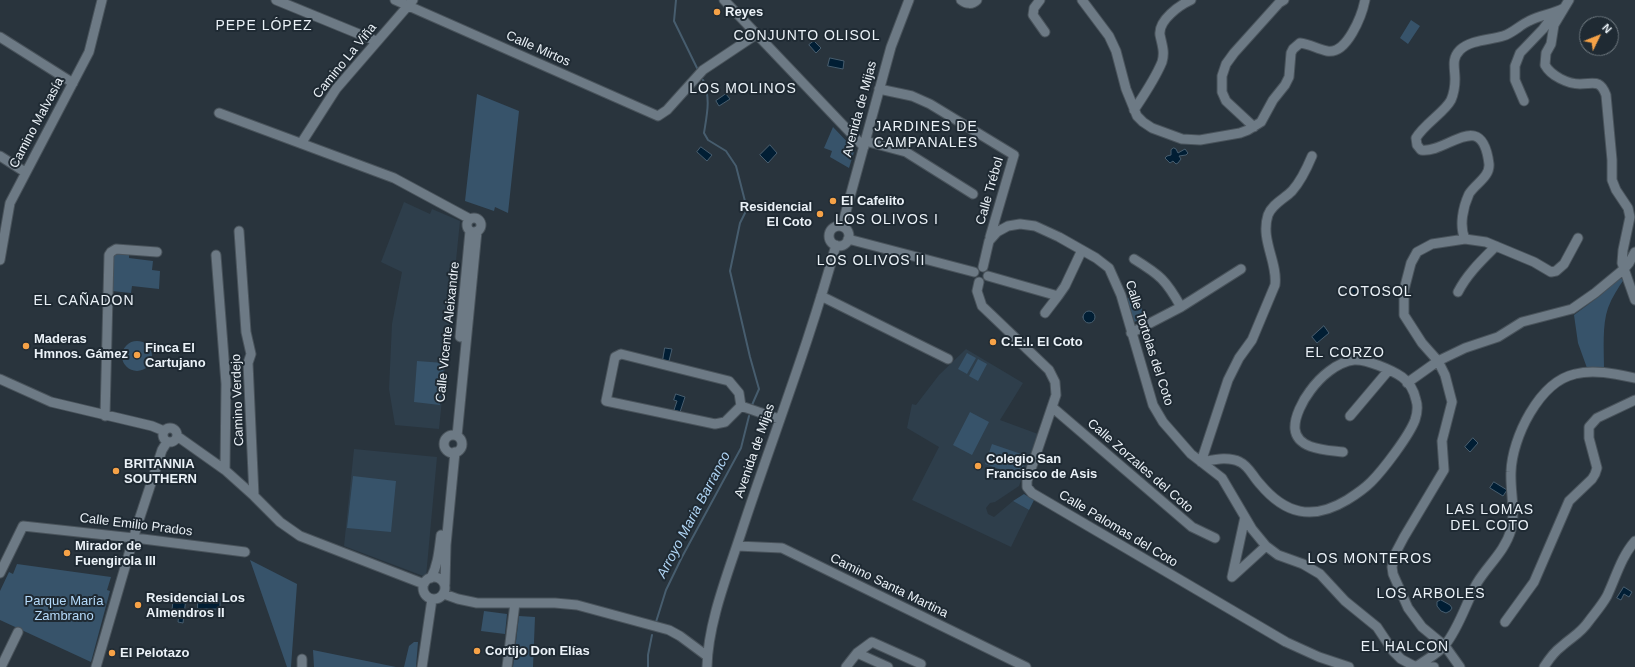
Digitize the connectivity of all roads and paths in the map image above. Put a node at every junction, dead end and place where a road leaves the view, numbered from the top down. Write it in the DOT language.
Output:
graph roads {
  1 [pos="102,0"];
  2 [pos="276,0"];
  3 [pos="395,0"];
  4 [pos="724,0"];
  5 [pos="909,0"];
  6 [pos="961,0"];
  7 [pos="977,0"];
  8 [pos="1040,0"];
  9 [pos="1082,0"];
  10 [pos="1191,0"];
  11 [pos="1284,0"];
  12 [pos="1365,0"];
  13 [pos="410,3"];
  14 [pos="1566,4"];
  15 [pos="1555,13"];
  16 [pos="1045,32"];
  17 [pos="756,34"];
  18 [pos="0,37"];
  19 [pos="376,41"];
  20 [pos="73,83"];
  21 [pos="879,89"];
  22 [pos="1524,101"];
  23 [pos="1134,110"];
  24 [pos="219,113"];
  25 [pos="1254,127"];
  26 [pos="302,142"];
  27 [pos="865,144"];
  28 [pos="0,156"];
  29 [pos="1312,156"];
  30 [pos="26,172"];
  31 [pos="973,194"];
  32 [pos="842,226"];
  33 [pos="239,231"];
  34 [pos="1578,238"];
  35 [pos="848,239"];
  36 [pos="1465,239"];
  37 [pos="989,241"];
  38 [pos="836,246"];
  39 [pos="1496,246"];
  40 [pos="1,247"];
  41 [pos="1082,250"];
  42 [pos="157,252"];
  43 [pos="1635,252"];
  44 [pos="216,255"];
  45 [pos="1134,259"];
  46 [pos="0,260"];
  47 [pos="983,267"];
  48 [pos="1241,269"];
  49 [pos="1624,269"];
  50 [pos="974,272"];
  51 [pos="988,276"];
  52 [pos="979,282"];
  53 [pos="1458,292"];
  54 [pos="821,296"];
  55 [pos="1058,296"];
  56 [pos="1635,300"];
  57 [pos="1181,307"];
  58 [pos="1045,312"];
  59 [pos="1132,333"];
  60 [pos="948,359"];
  61 [pos="1438,361"];
  62 [pos="1388,371"];
  63 [pos="1635,378"];
  64 [pos="0,379"];
  65 [pos="1408,383"];
  66 [pos="1635,400"];
  67 [pos="741,406"];
  68 [pos="1052,407"];
  69 [pos="105,416"];
  70 [pos="1350,416"];
  71 [pos="779,419"];
  72 [pos="164,431"];
  73 [pos="454,435"];
  74 [pos="177,436"];
  75 [pos="167,442"];
  76 [pos="452,452"];
  77 [pos="1343,452"];
  78 [pos="1201,462"];
  79 [pos="225,470"];
  80 [pos="254,496"];
  81 [pos="1245,517"];
  82 [pos="134,538"];
  83 [pos="1215,538"];
  84 [pos="1635,541"];
  85 [pos="737,546"];
  86 [pos="1266,546"];
  87 [pos="245,552"];
  88 [pos="0,573"];
  89 [pos="428,581"];
  90 [pos="444,584"];
  91 [pos="444,594"];
  92 [pos="432,599"];
  93 [pos="515,603"];
  94 [pos="1505,622"];
  95 [pos="18,632"];
  96 [pos="1445,646"];
  97 [pos="857,653"];
  98 [pos="707,656"];
  99 [pos="921,664"];
  100 [pos="1,667"];
  101 [pos="96,667"];
  102 [pos="422,667"];
  103 [pos="507,667"];
  104 [pos="707,667"];
  105 [pos="846,667"];
  106 [pos="888,667"];
  107 [pos="1026,667"];
  108 [pos="1349,667"];
  109 [pos="1416,667"];
  110 [pos="1434,667"];
  111 [pos="1460,667"];
  112 [pos="1544,667"];
  1 -- 20 [label="street, Camino Malvasía"];
  2 -- 19 [label="street"];
  3 -- 13 [label="street, Calle Mirtos"];
  4 -- 17 [label="street"];
  5 -- 21 [label="street, Avenida de Mijas"];
  6 -- 7 [label="street"];
  8 -- 16 [label="street"];
  9 -- 23 [label="street"];
  10 -- 23 [label="street"];
  11 -- 25 [label="street"];
  12 -- 25 [label="street"];
  13 -- 17 [label="street, Calle Mirtos"];
  13 -- 19 [label="street, Camino La Viña"];
  14 -- 15 [label="street"];
  14 -- 49 [label="street"];
  15 -- 22 [label="street"];
  15 -- 36 [label="street"];
  17 -- 27 [label="street"];
  18 -- 20 [label="street"];
  19 -- 26 [label="street, Camino La Viña"];
  20 -- 30 [label="street, Camino Malvasía"];
  21 -- 27 [label="street, Avenida de Mijas"];
  21 -- 37 [label="street, Calle Trébol"];
  23 -- 25 [label="street"];
  24 -- 26 [label="street"];
  26 -- 73 [label="street, Calle Vicente Aleixandre"];
  27 -- 31 [label="street"];
  27 -- 32 [label="street, Avenida de Mijas"];
  28 -- 30 [label="street"];
  29 -- 78 [label="street"];
  30 -- 40 [label="street, Camino Malvasía"];
  32 -- 35 [label="street"];
  32 -- 38 [label="street"];
  33 -- 80 [label="street, Camino Verdejo"];
  34 -- 39 [label="street"];
  35 -- 38 [label="street"];
  35 -- 50 [label="street"];
  36 -- 39 [label="street"];
  36 -- 61 [label="street"];
  37 -- 41 [label="street, Calle Tortolas del Coto"];
  37 -- 47 [label="street"];
  38 -- 54 [label="street, Avenida de Mijas"];
  39 -- 53 [label="street"];
  40 -- 46 [label="street, Camino Malvasía"];
  41 -- 55 [label="street"];
  41 -- 59 [label="street, Calle Tortolas del Coto"];
  42 -- 69 [label="street"];
  43 -- 49 [label="street"];
  44 -- 79 [label="street"];
  45 -- 57 [label="street"];
  47 -- 50 [label="street"];
  47 -- 51 [label="street"];
  48 -- 57 [label="street"];
  49 -- 56 [label="street"];
  49 -- 61 [label="street"];
  50 -- 52 [label="street"];
  51 -- 52 [label="street"];
  51 -- 55 [label="street"];
  52 -- 68 [label="street, Calle Palomas del Coto"];
  54 -- 60 [label="street"];
  54 -- 71 [label="street, Avenida de Mijas"];
  55 -- 58 [label="street"];
  57 -- 59 [label="street"];
  59 -- 78 [label="street, Calle Tortolas del Coto"];
  61 -- 65 [label="street"];
  61 -- 96 [label="street"];
  62 -- 65 [label="street"];
  62 -- 70 [label="street"];
  62 -- 77 [label="street"];
  63 -- 96 [label="street"];
  64 -- 69 [label="street"];
  65 -- 78 [label="street"];
  66 -- 94 [label="street"];
  67 -- 67 [label="street"];
  67 -- 71 [label="street"];
  68 -- 83 [label="street, Calle Zorzales del Coto"];
  68 -- 108 [label="street, Calle Palomas del Coto"];
  69 -- 72 [label="street"];
  71 -- 85 [label="street, Avenida de Mijas"];
  72 -- 74 [label="street"];
  72 -- 75 [label="street"];
  73 -- 76 [label="street, Calle Vicente Aleixandre"];
  73 -- 76 [label="street, Calle Vicente Aleixandre"];
  74 -- 75 [label="street"];
  74 -- 79 [label="street"];
  75 -- 82 [label="street"];
  76 -- 89 [label="street, Calle Vicente Aleixandre"];
  76 -- 90 [label="street"];
  78 -- 81 [label="street, Calle Tortolas del Coto"];
  79 -- 80 [label="street"];
  80 -- 89 [label="street"];
  81 -- 86 [label="street, Calle Tortolas del Coto"];
  81 -- 86 [label="street"];
  82 -- 87 [label="street, Calle Emilio Prados"];
  82 -- 88 [label="street, Calle Emilio Prados"];
  82 -- 101 [label="street"];
  84 -- 112 [label="street"];
  85 -- 98 [label="street, Avenida de Mijas"];
  85 -- 107 [label="street, Camino Santa Martina"];
  86 -- 109 [label="street, Calle Tortolas del Coto"];
  89 -- 90 [label="street"];
  89 -- 92 [label="street"];
  90 -- 91 [label="street"];
  91 -- 92 [label="street"];
  91 -- 93 [label="street"];
  92 -- 102 [label="street"];
  93 -- 98 [label="street"];
  93 -- 103 [label="street"];
  95 -- 100 [label="street"];
  96 -- 109 [label="street"];
  96 -- 111 [label="street"];
  97 -- 99 [label="street"];
  97 -- 105 [label="street"];
  97 -- 106 [label="street"];
  98 -- 104 [label="street, Avenida de Mijas"];
  109 -- 110 [label="street"];
}
